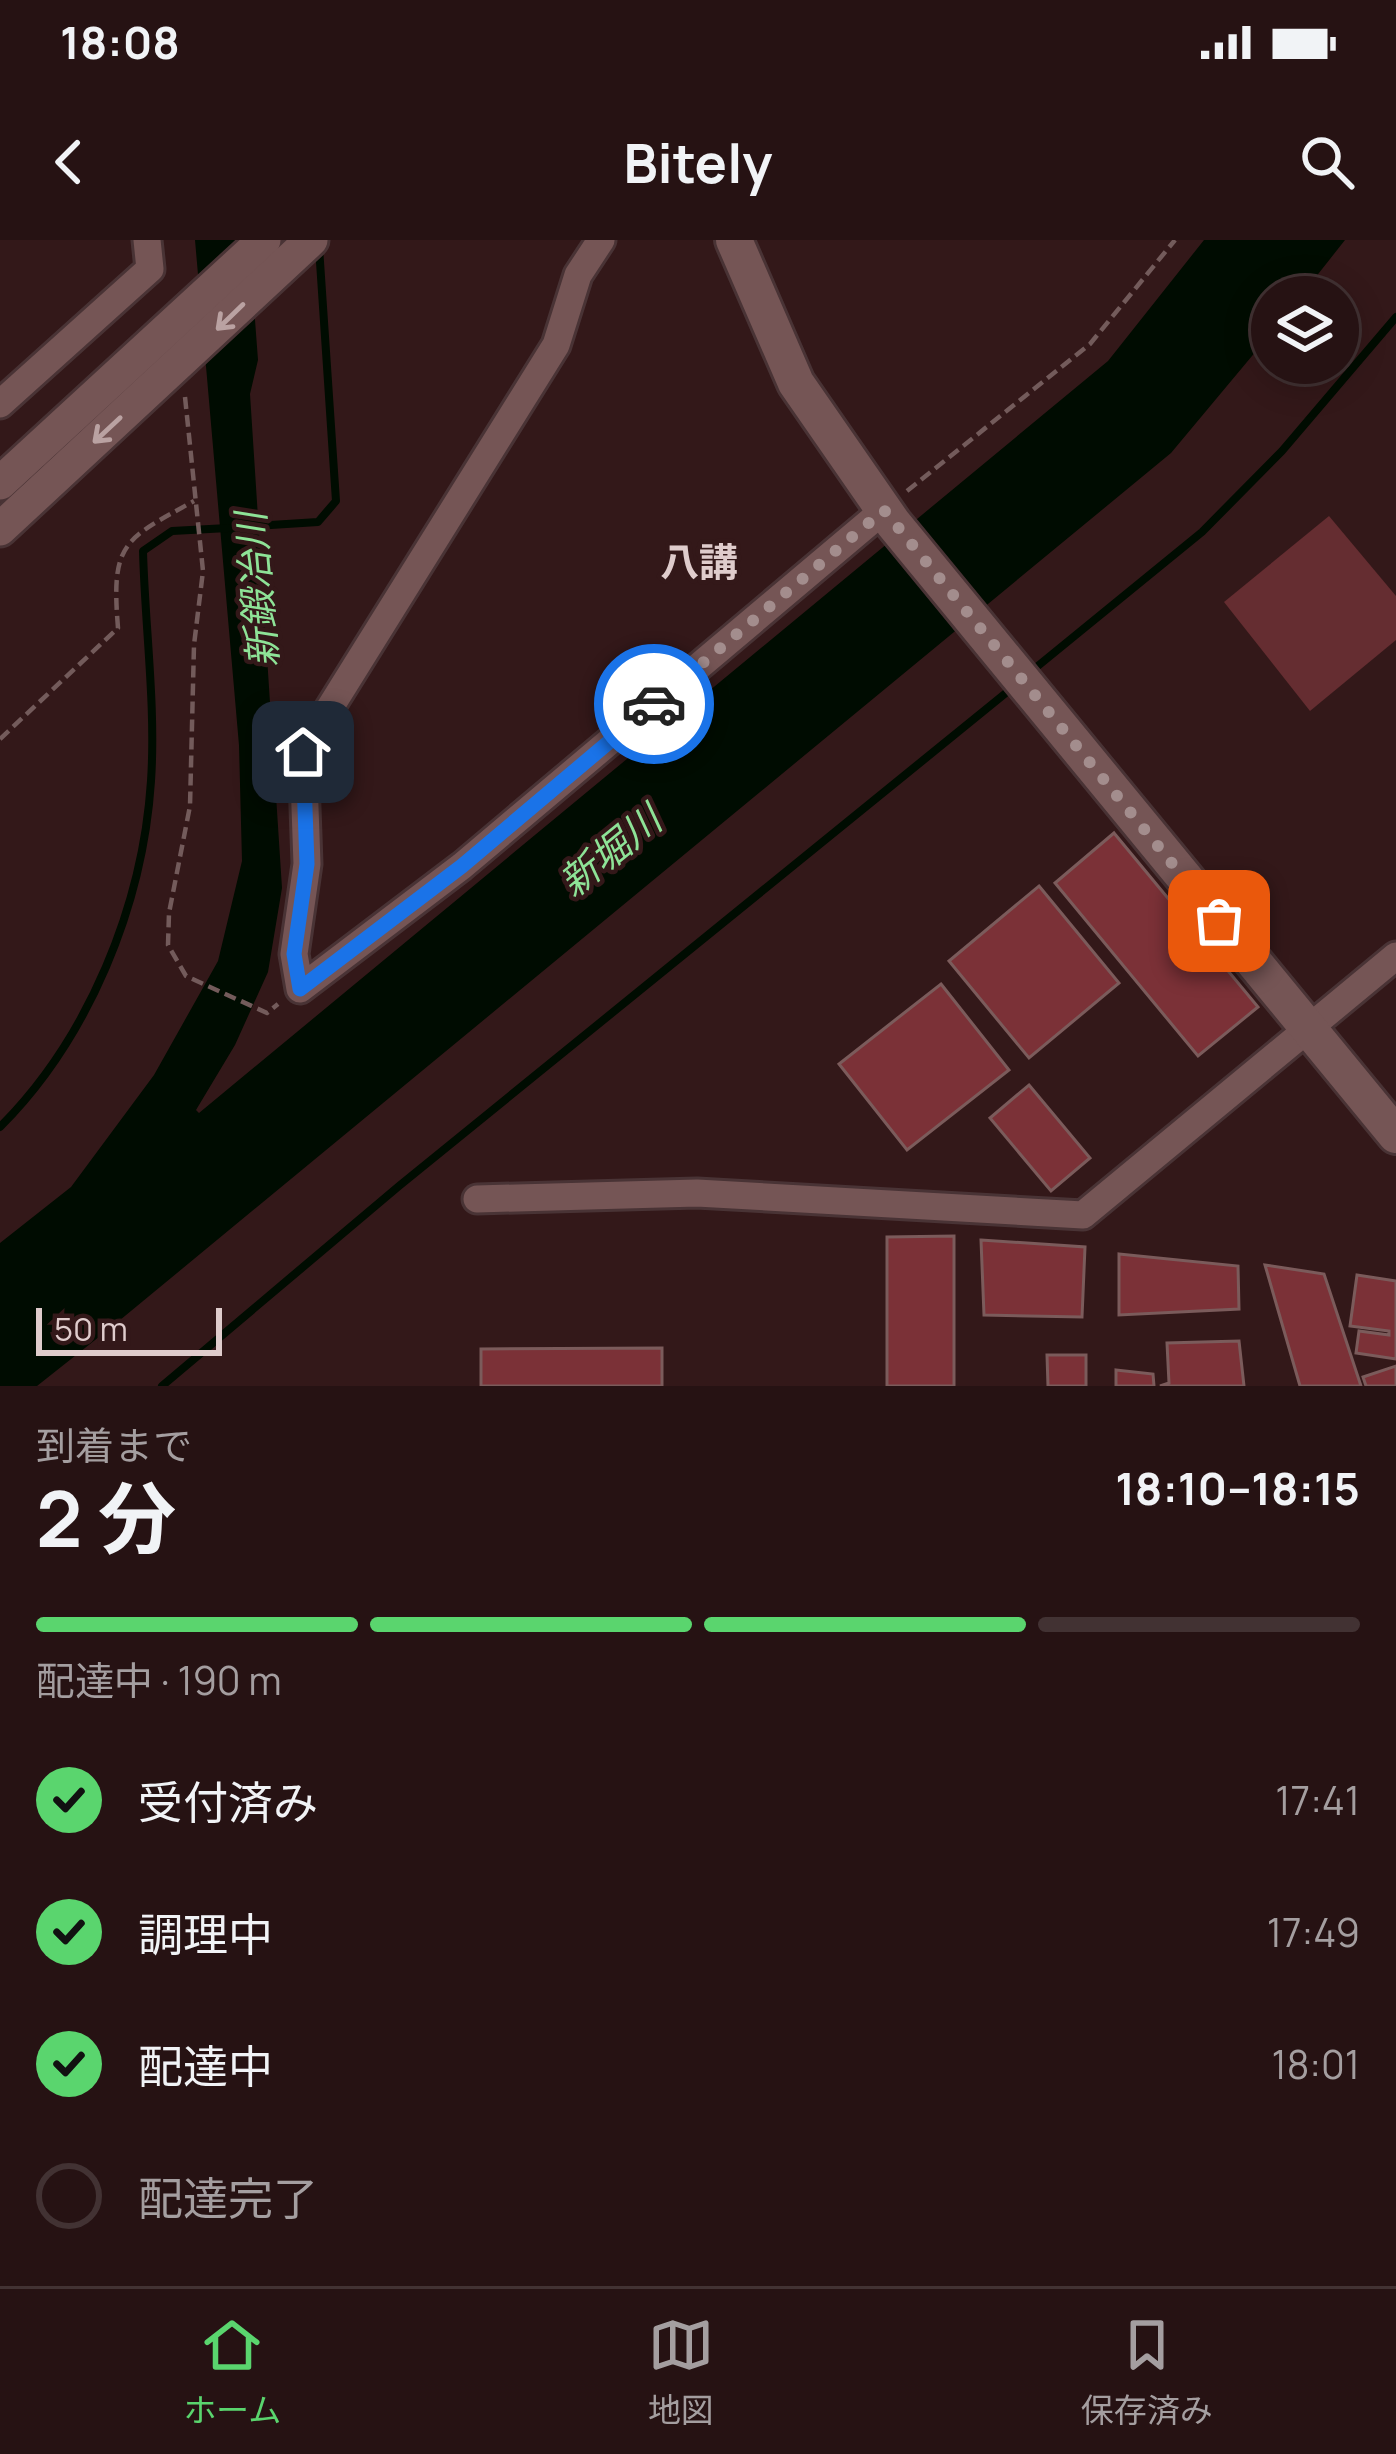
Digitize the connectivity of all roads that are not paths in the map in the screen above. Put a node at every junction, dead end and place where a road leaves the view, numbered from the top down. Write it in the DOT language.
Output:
graph roads {
  1 [pos="147,240"];
  2 [pos="601,240"];
  3 [pos="734,240"];
  4 [pos="279,253"];
  5 [pos="0,404"];
  6 [pos="0,483"];
  7 [pos="888,516"];
  8 [pos="0,529"];
  9 [pos="1396,956"];
  10 [pos="1308,1029"];
  11 [pos="1396,1135"];
  12 [pos="477,1199"];
  1 -- 5 [label="street"];
  2 -- 7 [label="street"];
  3 -- 7 [label="main road"];
  4 -- 6 [label="street"];
  4 -- 8 [label="street, one-way"];
  7 -- 10 [label="main road"];
  9 -- 10 [label="street"];
  10 -- 11 [label="main road"];
  10 -- 12 [label="street"];
}
